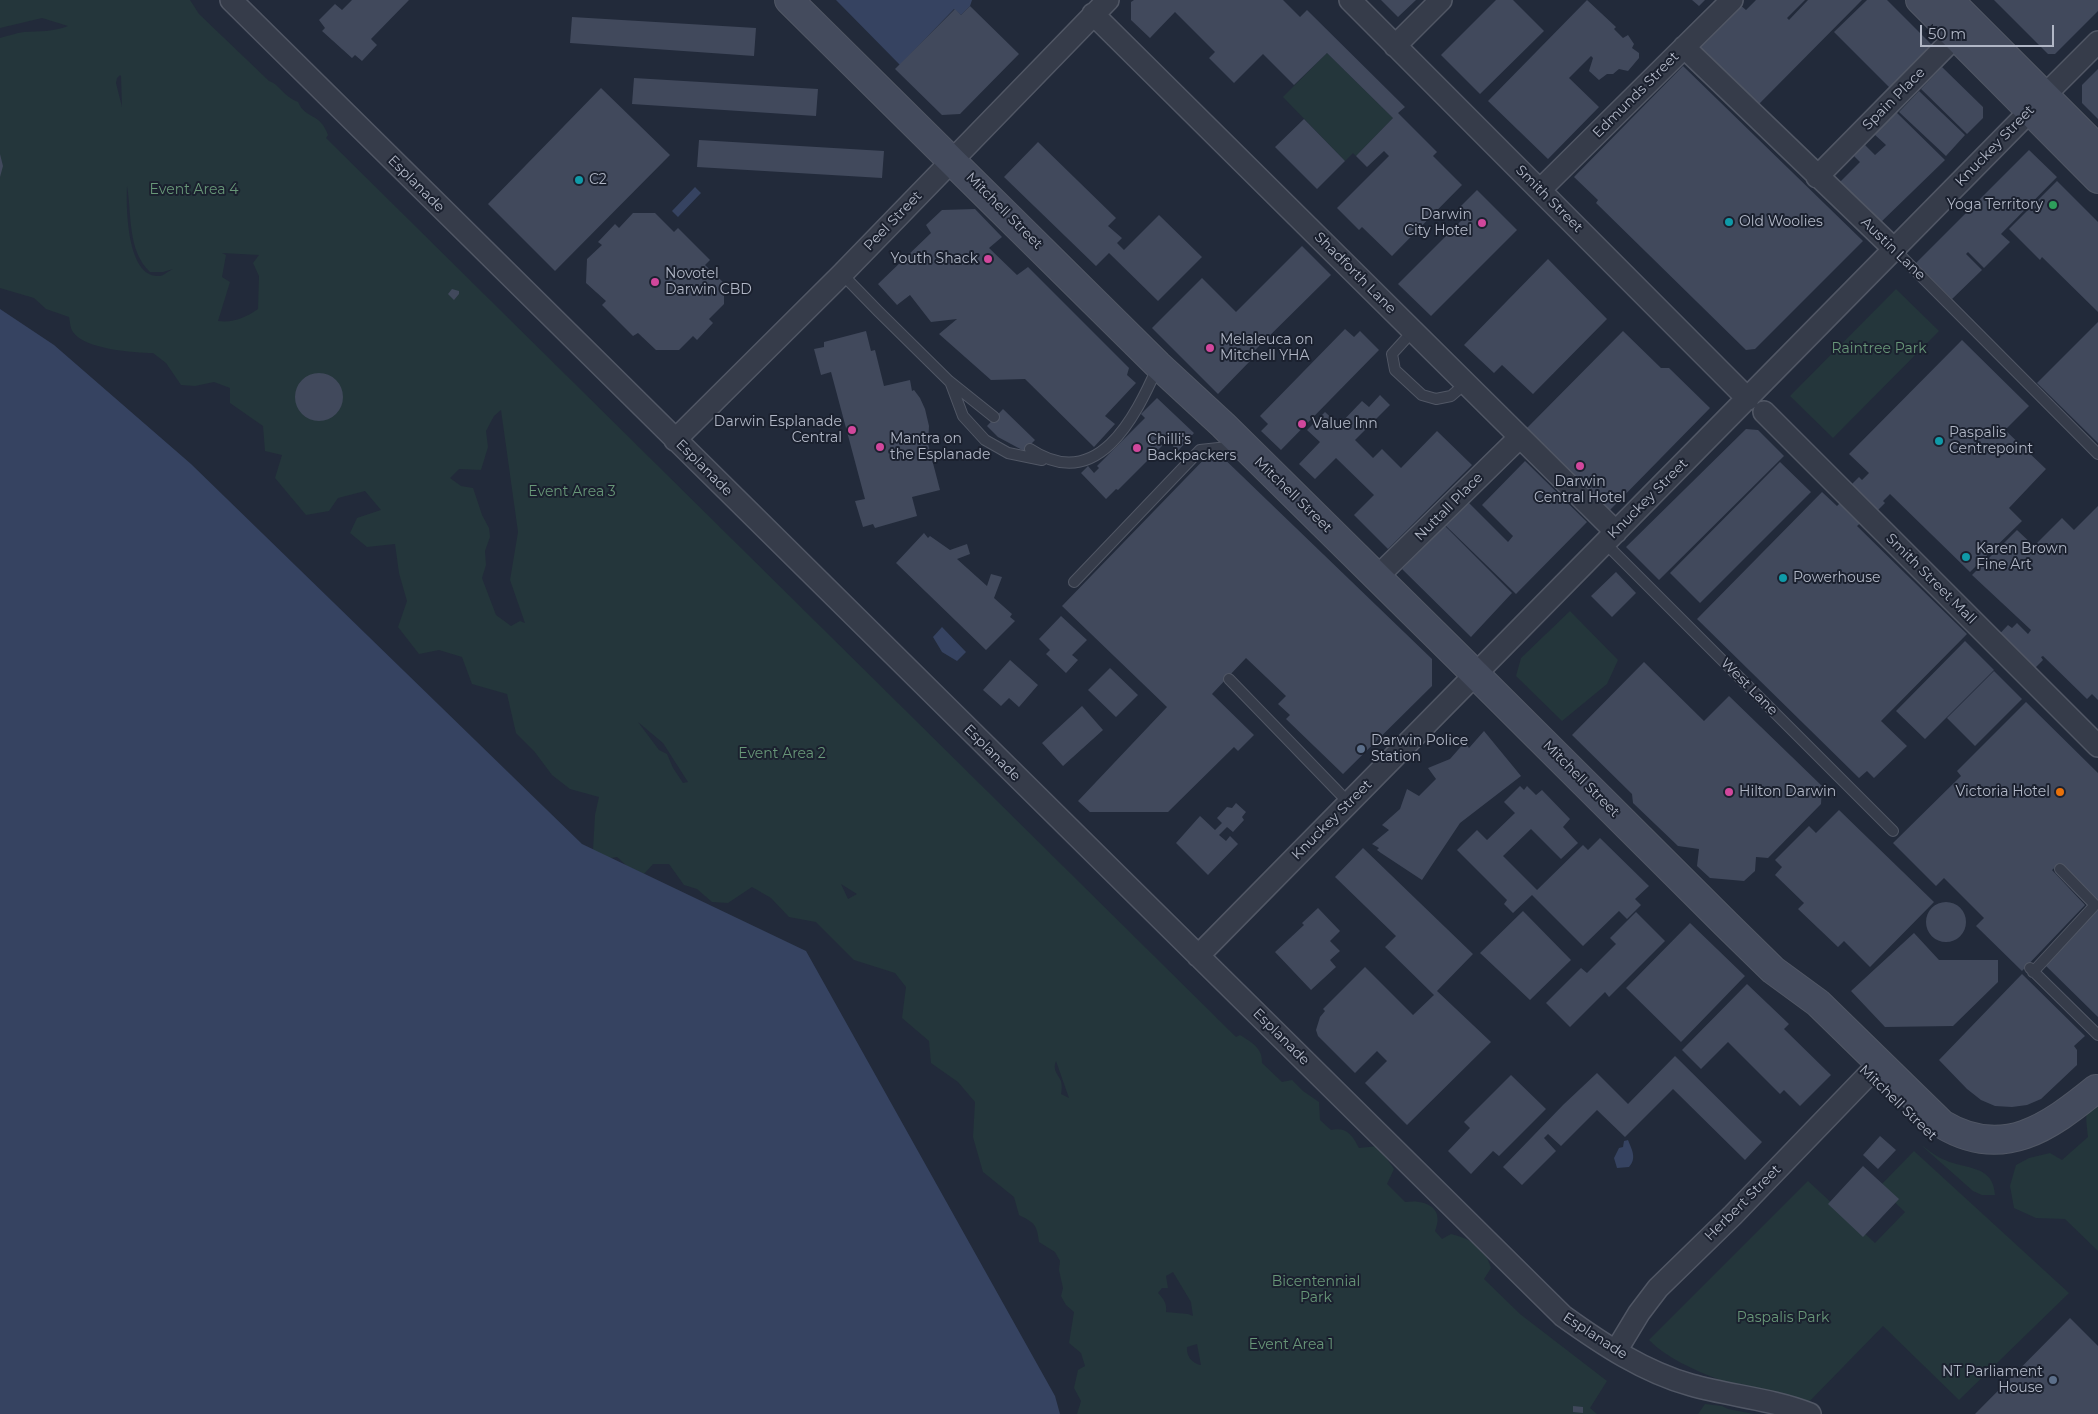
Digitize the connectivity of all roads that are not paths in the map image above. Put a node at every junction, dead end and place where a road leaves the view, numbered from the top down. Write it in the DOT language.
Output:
graph roads {
  1 [pos="231,0"];
  2 [pos="789,0"];
  3 [pos="1350,0"];
  4 [pos="1440,0"];
  5 [pos="1732,0"];
  6 [pos="1920,0"];
  7 [pos="1949,0"];
  8 [pos="1100,7"];
  9 [pos="1963,29"];
  10 [pos="2098,42"];
  11 [pos="1395,46"];
  12 [pos="1684,47"];
  13 [pos="2037,104"];
  14 [pos="2098,148"];
  15 [pos="952,159"];
  16 [pos="1817,176"];
  17 [pos="2098,179"];
  18 [pos="1540,190"];
  19 [pos="1895,250"];
  20 [pos="842,274"];
  21 [pos="1413,331"];
  22 [pos="1158,365"];
  23 [pos="949,381"];
  24 [pos="1466,383"];
  25 [pos="1748,399"];
  26 [pos="1764,412"];
  27 [pos="994,417"];
  28 [pos="1520,437"];
  29 [pos="675,440"];
  30 [pos="1243,446"];
  31 [pos="1030,449"];
  32 [pos="2098,454"];
  33 [pos="1054,463"];
  34 [pos="1611,538"];
  35 [pos="1377,578"];
  36 [pos="1074,582"];
  37 [pos="1476,674"];
  38 [pos="1229,679"];
  39 [pos="2098,746"];
  40 [pos="1349,803"];
  41 [pos="1893,831"];
  42 [pos="2060,869"];
  43 [pos="2096,904"];
  44 [pos="1198,956"];
  45 [pos="2098,1036"];
  46 [pos="1874,1069"];
  47 [pos="2097,1089"];
  48 [pos="1616,1351"];
  49 [pos="1810,1414"];
  1 -- 29 [label="street, Esplanade"];
  2 -- 15 [label="street, Mitchell Street"];
  3 -- 11 [label="street, Smith Street"];
  4 -- 11 [label="street"];
  5 -- 12 [label="street, Edmunds Street"];
  6 -- 9 [label="street"];
  7 -- 9 [label="street"];
  8 -- 15 [label="street, Peel Street"];
  8 -- 21 [label="street, Shadforth Lane"];
  9 -- 13 [label="street"];
  9 -- 16 [label="street, Spain Place"];
  10 -- 13 [label="street, Knuckey Street"];
  11 -- 18 [label="street, Smith Street"];
  12 -- 16 [label="street, Austin Lane"];
  12 -- 18 [label="street, Edmunds Street"];
  13 -- 14 [label="street"];
  13 -- 17 [label="street"];
  13 -- 19 [label="street, Knuckey Street"];
  15 -- 20 [label="street, Peel Street"];
  15 -- 22 [label="street, Mitchell Street"];
  16 -- 19 [label="street, Austin Lane"];
  18 -- 25 [label="street, Smith Street"];
  19 -- 25 [label="street, Knuckey Street"];
  19 -- 32 [label="lane, Austin Lane"];
  20 -- 23 [label="lane"];
  20 -- 29 [label="street, Peel Street"];
  21 -- 24 [label="street, Shadforth Lane"];
  21 -- 24 [label="lane"];
  22 -- 30 [label="street, Mitchell Street"];
  22 -- 33 [label="lane"];
  23 -- 27 [label="lane"];
  23 -- 33 [label="lane"];
  24 -- 28 [label="street, Shadforth Lane"];
  25 -- 34 [label="street, Knuckey Street"];
  26 -- 39 [label="street, Smith Street Mall"];
  28 -- 34 [label="street, Shadforth Lane"];
  28 -- 35 [label="street, Nuttall Place"];
  29 -- 44 [label="street, Esplanade"];
  30 -- 35 [label="street, Mitchell Street"];
  30 -- 36 [label="lane"];
  31 -- 33 [label="lane"];
  34 -- 37 [label="street, Knuckey Street"];
  34 -- 41 [label="lane, West Lane"];
  35 -- 37 [label="street, Mitchell Street"];
  37 -- 40 [label="street, Knuckey Street"];
  37 -- 46 [label="street, Mitchell Street"];
  38 -- 40 [label="lane"];
  40 -- 44 [label="street, Knuckey Street"];
  42 -- 43 [label="lane"];
  43 -- 45 [label="lane"];
  44 -- 48 [label="street, Esplanade"];
  46 -- 47 [label="street, Mitchell Street"];
  46 -- 48 [label="street, Herbert Street"];
  48 -- 49 [label="street, Esplanade"];
}
